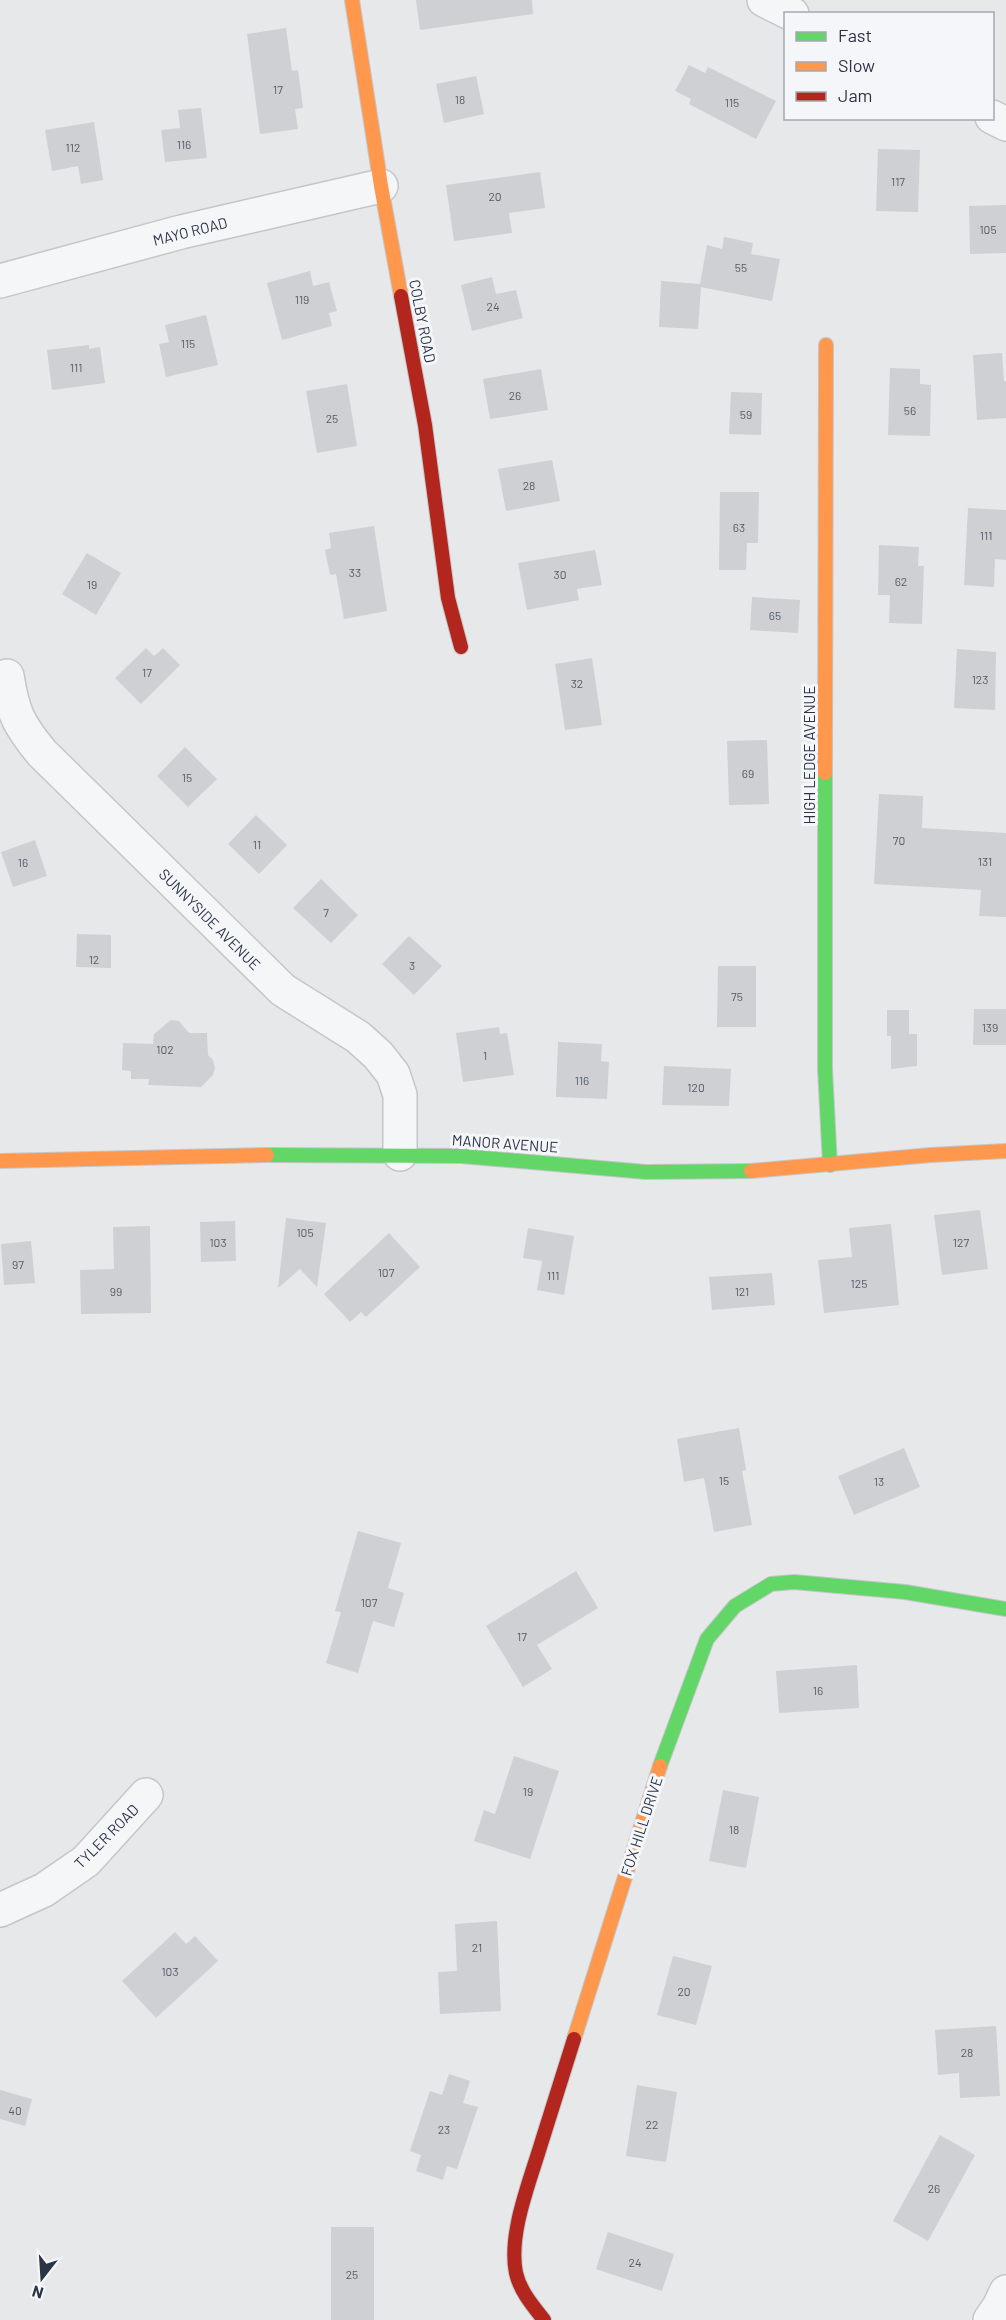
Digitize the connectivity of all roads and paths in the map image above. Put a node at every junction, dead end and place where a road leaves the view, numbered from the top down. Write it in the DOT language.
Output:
graph roads {
  1 [pos="352,0"];
  2 [pos="764,0"];
  3 [pos="788,12"];
  4 [pos="381,186"];
  5 [pos="0,280"];
  6 [pos="826,345"];
  7 [pos="461,647"];
  8 [pos="7,676"];
  9 [pos="1006,1150"];
  10 [pos="400,1154"];
  11 [pos="0,1161"];
  12 [pos="830,1165"];
  13 [pos="1006,1609"];
  14 [pos="146,1794"];
  15 [pos="0,1910"];
  16 [pos="1006,2292"];
  17 [pos="544,2320"];
  18 [pos="990,2320"];
  1 -- 4 [label="street, COLBY ROAD"];
  2 -- 3 [label="street"];
  4 -- 5 [label="street, MAYO ROAD"];
  4 -- 7 [label="street, COLBY ROAD"];
  6 -- 12 [label="street, HIGH LEDGE AVENUE"];
  8 -- 10 [label="street, SUNNYSIDE AVENUE"];
  9 -- 12 [label="street, MANOR AVENUE"];
  10 -- 11 [label="street, MANOR AVENUE"];
  10 -- 12 [label="street, MANOR AVENUE"];
  13 -- 17 [label="street, FOX HILL DRIVE"];
  14 -- 15 [label="street, TYLER ROAD"];
  16 -- 18 [label="street"];
}
